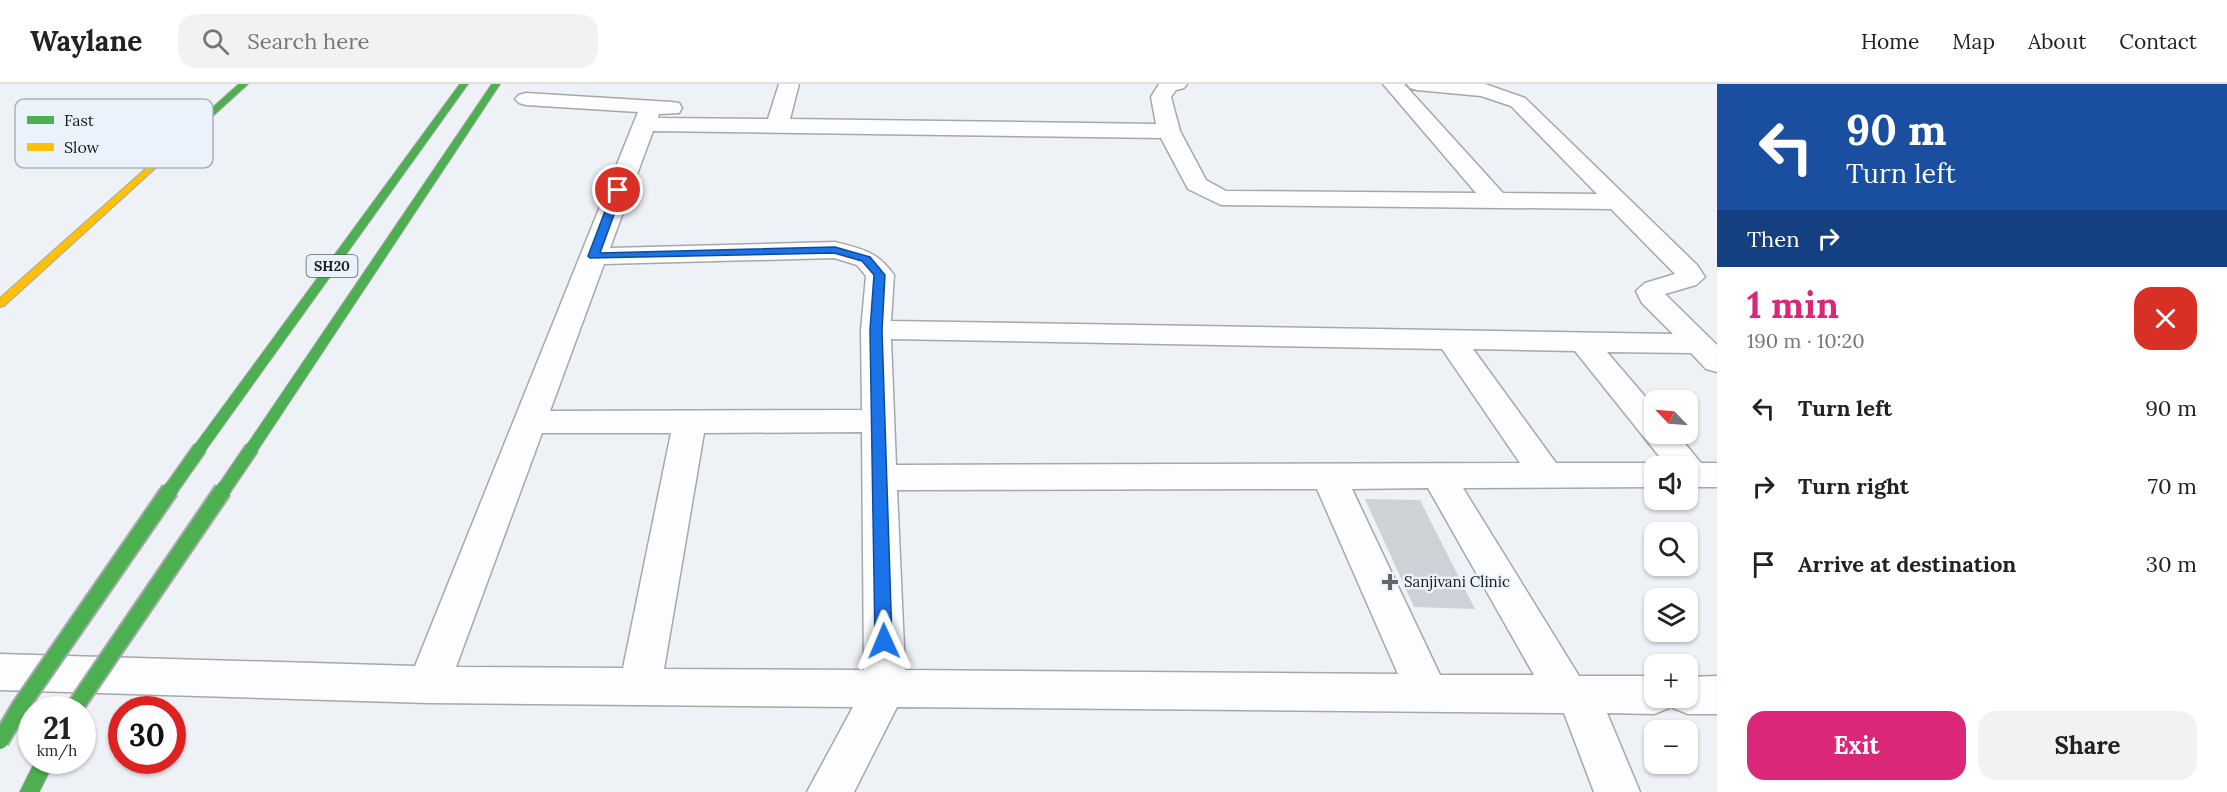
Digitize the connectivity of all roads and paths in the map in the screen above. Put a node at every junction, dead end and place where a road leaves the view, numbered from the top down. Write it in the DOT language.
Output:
graph roads {
  1 [pos="244,84"];
  2 [pos="464,84"];
  3 [pos="496,84"];
  4 [pos="789,84"];
  5 [pos="1177,84"];
  6 [pos="1393,84"];
  7 [pos="1417,84"];
  8 [pos="526,99"];
  9 [pos="213,112"];
  10 [pos="647,116"];
  11 [pos="780,117"];
  12 [pos="1169,131"];
  13 [pos="151,168"];
  14 [pos="1496,201"];
  15 [pos="1618,202"];
  16 [pos="593,256"];
  17 [pos="0,304"];
  18 [pos="876,330"];
  19 [pos="1451,340"];
  20 [pos="1583,342"];
  21 [pos="1708,353"];
  22 [pos="1644,416"];
  23 [pos="690,421"];
  24 [pos="878,421"];
  25 [pos="529,422"];
  26 [pos="1668,444"];
  27 [pos="1679,456"];
  28 [pos="1644,475"];
  29 [pos="1438,476"];
  30 [pos="1546,476"];
  31 [pos="1329,477"];
  32 [pos="879,478"];
  33 [pos="0,672"];
  34 [pos="428,685"];
  35 [pos="640,686"];
  36 [pos="885,688"];
  37 [pos="1427,692"];
  38 [pos="1573,694"];
  39 [pos="1644,695"];
  40 [pos="1698,695"];
  41 [pos="1717,695"];
  42 [pos="83,696"];
  43 [pos="0,741"];
  44 [pos="39,774"];
  45 [pos="29,792"];
  46 [pos="830,792"];
  47 [pos="1617,792"];
  1 -- 9 [label="main road"];
  2 -- 43 [label="main road, SH20, bridge"];
  3 -- 42 [label="main road, SH20, bridge"];
  4 -- 11 [label="street"];
  5 -- 12 [label="street"];
  6 -- 14 [label="street"];
  7 -- 15 [label="street"];
  8 -- 10 [label="street"];
  10 -- 11 [label="street"];
  10 -- 16 [label="street"];
  11 -- 12 [label="street"];
  12 -- 14 [label="street"];
  13 -- 17 [label="main road"];
  14 -- 15 [label="street"];
  15 -- 21 [label="street"];
  16 -- 18 [label="street"];
  16 -- 25 [label="street"];
  18 -- 19 [label="street"];
  18 -- 24 [label="street"];
  19 -- 20 [label="street"];
  19 -- 30 [label="street"];
  20 -- 21 [label="street"];
  20 -- 22 [label="street"];
  23 -- 24 [label="street"];
  23 -- 25 [label="street"];
  23 -- 35 [label="street"];
  24 -- 32 [label="street"];
  25 -- 34 [label="street"];
  26 -- 27 [label="street"];
  28 -- 30 [label="street"];
  29 -- 30 [label="street"];
  29 -- 31 [label="street"];
  29 -- 38 [label="street"];
  31 -- 32 [label="street"];
  31 -- 37 [label="street"];
  32 -- 36 [label="street"];
  33 -- 34 [label="street"];
  34 -- 35 [label="street"];
  35 -- 36 [label="street"];
  36 -- 37 [label="street"];
  36 -- 46 [label="street"];
  37 -- 38 [label="street"];
  38 -- 39 [label="street"];
  38 -- 47 [label="street"];
  40 -- 41 [label="street"];
  44 -- 45 [label="main road"];
}
